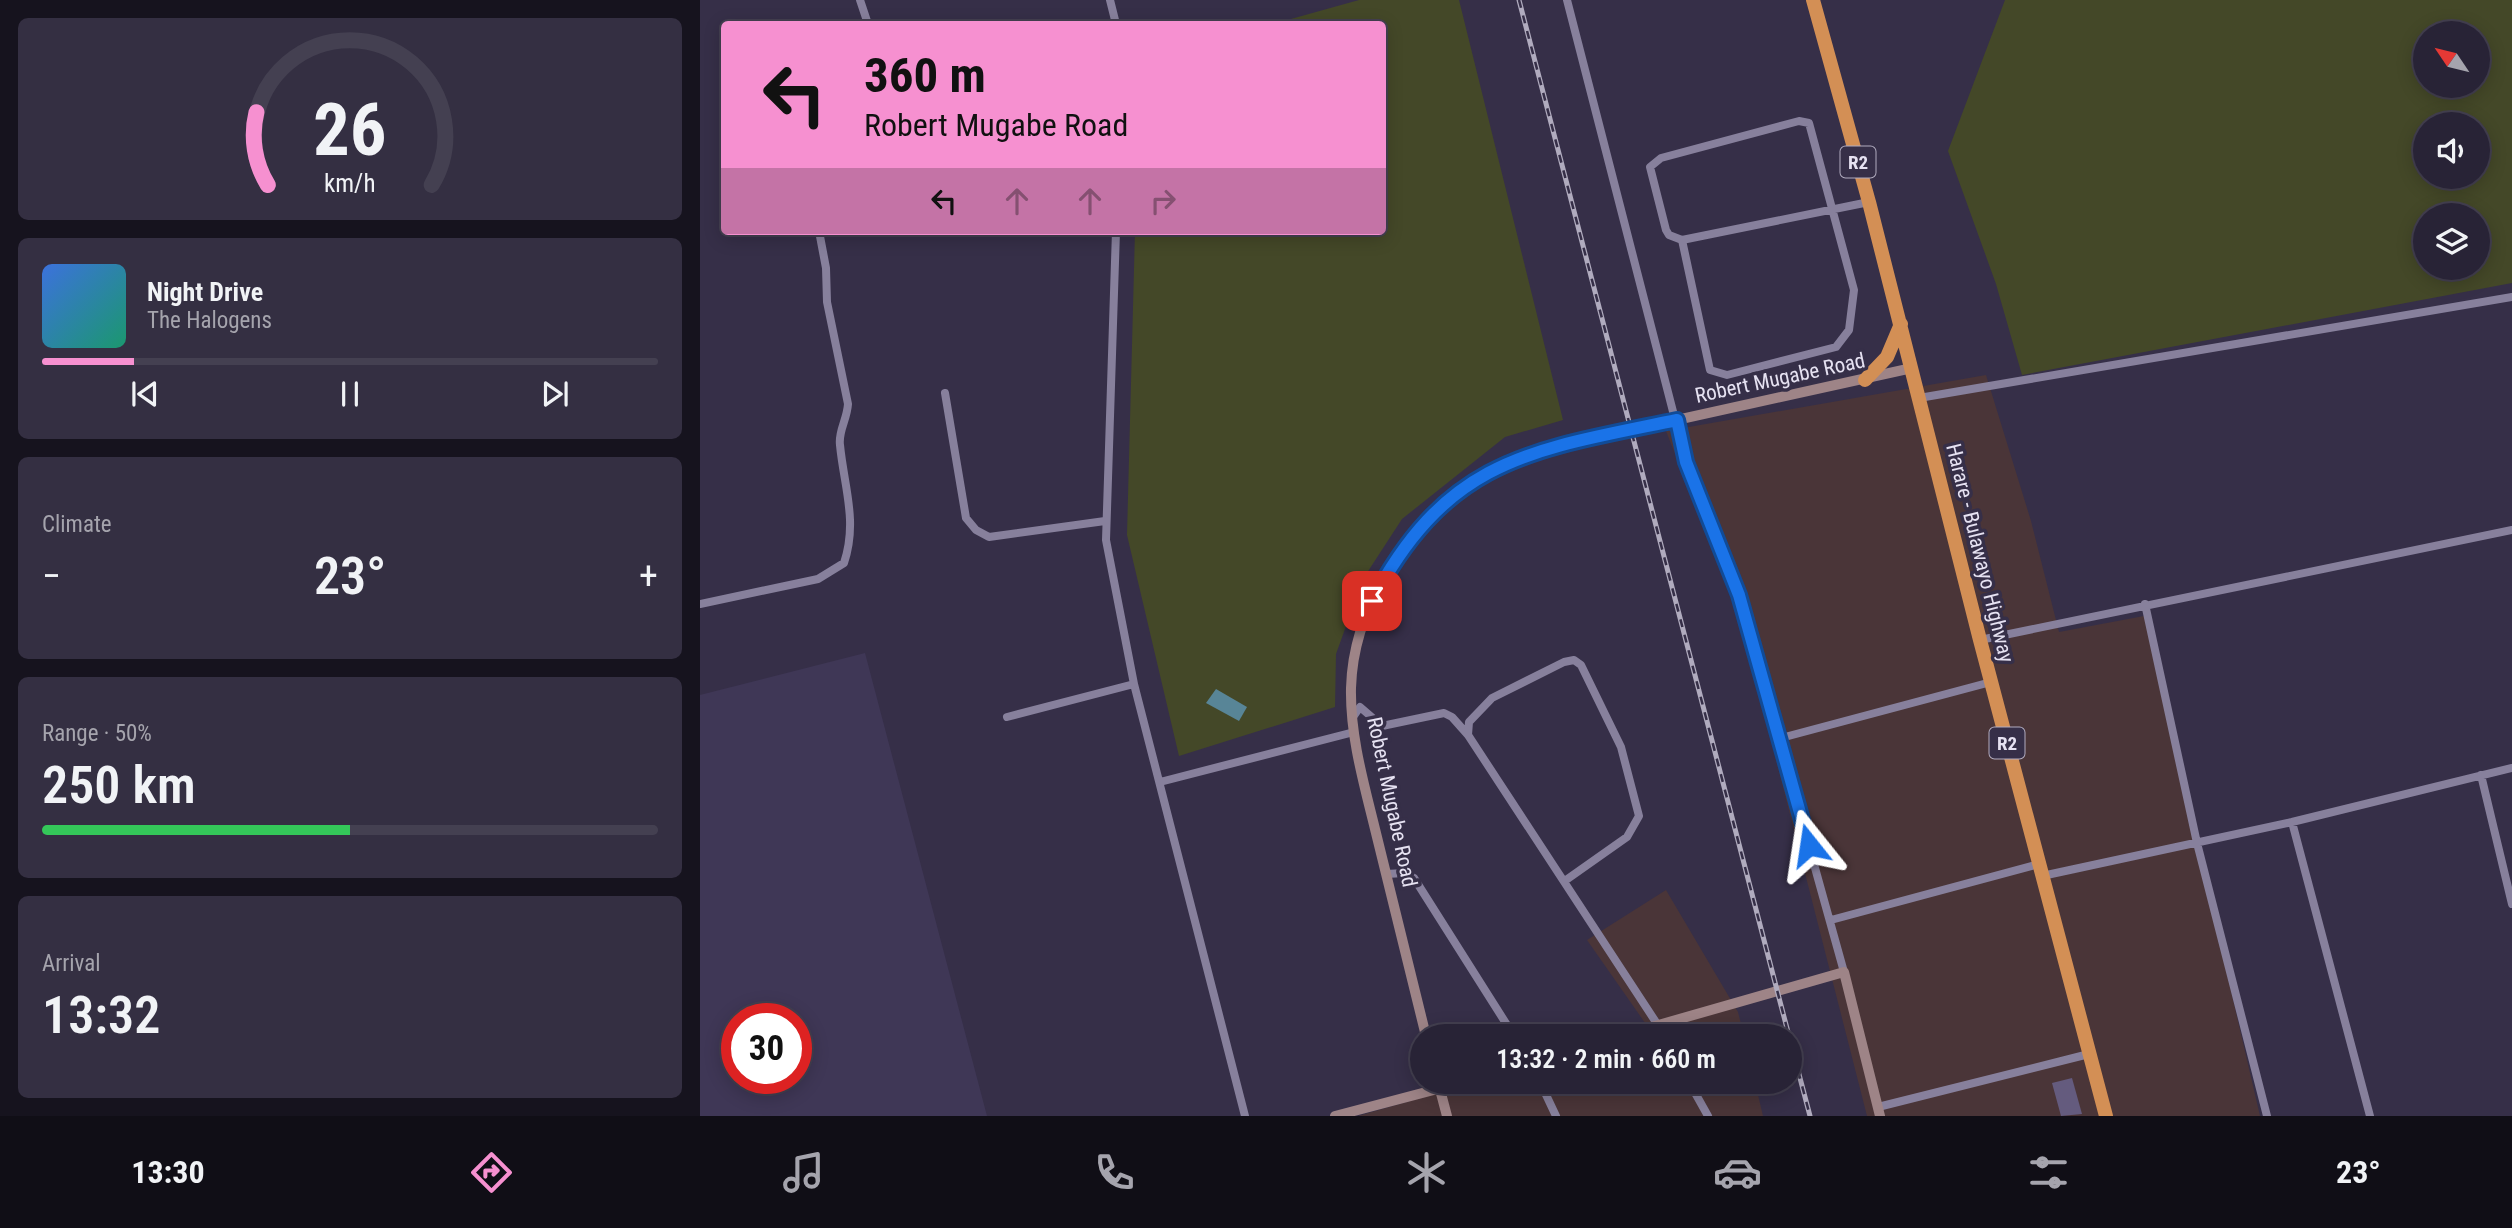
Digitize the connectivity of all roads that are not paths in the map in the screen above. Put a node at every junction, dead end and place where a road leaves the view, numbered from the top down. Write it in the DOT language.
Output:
graph roads {
  1 [pos="860,0"];
  2 [pos="1110,0"];
  3 [pos="1567,0"];
  4 [pos="1813,0"];
  5 [pos="867,21"];
  6 [pos="1115,21"];
  7 [pos="1869,202"];
  8 [pos="1833,210"];
  9 [pos="820,235"];
  10 [pos="1116,235"];
  11 [pos="1682,240"];
  12 [pos="2512,297"];
  13 [pos="1901,324"];
  14 [pos="1912,368"];
  15 [pos="1865,380"];
  16 [pos="945,393"];
  17 [pos="1919,398"];
  18 [pos="1677,420"];
  19 [pos="1105,521"];
  20 [pos="2512,530"];
  21 [pos="700,592"];
  22 [pos="702,604"];
  23 [pos="2145,604"];
  24 [pos="1980,640"];
  25 [pos="1991,682"];
  26 [pos="1134,684"];
  27 [pos="1353,717"];
  28 [pos="1007,718"];
  29 [pos="1354,732"];
  30 [pos="1468,735"];
  31 [pos="1781,738"];
  32 [pos="2512,768"];
  33 [pos="2481,775"];
  34 [pos="1160,782"];
  35 [pos="2292,822"];
  36 [pos="2197,843"];
  37 [pos="2040,870"];
  38 [pos="1386,874"];
  39 [pos="1566,880"];
  40 [pos="2512,904"];
  41 [pos="1831,920"];
  42 [pos="1844,972"];
  43 [pos="1423,1024"];
  44 [pos="1506,1024"];
  45 [pos="1659,1024"];
  46 [pos="2090,1054"];
  47 [pos="1410,1094"];
  48 [pos="1441,1094"];
  49 [pos="1546,1094"];
  50 [pos="1696,1094"];
  51 [pos="1879,1111"];
  52 [pos="1245,1116"];
  53 [pos="1335,1116"];
  54 [pos="1447,1116"];
  55 [pos="1556,1116"];
  56 [pos="1708,1116"];
  57 [pos="2106,1116"];
  58 [pos="2267,1116"];
  59 [pos="2370,1116"];
  1 -- 5 [label="street"];
  2 -- 6 [label="street"];
  3 -- 18 [label="street"];
  4 -- 7 [label="highway, Harare - Bulawayo Highway / R2"];
  7 -- 8 [label="street"];
  7 -- 13 [label="highway, Harare - Bulawayo Highway / R2"];
  8 -- 11 [label="street"];
  8 -- 11 [label="street"];
  8 -- 11 [label="street"];
  9 -- 22 [label="street"];
  10 -- 19 [label="street"];
  12 -- 17 [label="street"];
  13 -- 14 [label="highway, Harare - Bulawayo Highway / R2"];
  13 -- 15 [label="highway"];
  14 -- 15 [label="street, Robert Mugabe Road"];
  14 -- 17 [label="highway, Harare - Bulawayo Highway / R2"];
  15 -- 18 [label="street, Robert Mugabe Road"];
  16 -- 19 [label="street"];
  17 -- 24 [label="highway, Harare - Bulawayo Highway / R2"];
  18 -- 27 [label="street, Robert Mugabe Road"];
  18 -- 31 [label="street"];
  19 -- 26 [label="street"];
  20 -- 23 [label="street"];
  21 -- 22 [label="street"];
  23 -- 24 [label="street"];
  23 -- 36 [label="street"];
  24 -- 25 [label="highway, Harare - Bulawayo Highway / R2"];
  25 -- 31 [label="street"];
  25 -- 37 [label="highway, Harare - Bulawayo Highway / R2"];
  26 -- 28 [label="street"];
  26 -- 34 [label="street"];
  27 -- 29 [label="street, Robert Mugabe Road"];
  27 -- 30 [label="street"];
  29 -- 34 [label="street"];
  29 -- 38 [label="street, Robert Mugabe Road"];
  30 -- 39 [label="street"];
  30 -- 39 [label="street"];
  31 -- 41 [label="street"];
  32 -- 33 [label="street"];
  33 -- 35 [label="street"];
  33 -- 40 [label="street"];
  34 -- 52 [label="street"];
  35 -- 36 [label="street"];
  35 -- 59 [label="street"];
  36 -- 37 [label="street"];
  36 -- 58 [label="street"];
  37 -- 41 [label="street"];
  37 -- 46 [label="highway, Harare - Bulawayo Highway / R2"];
  38 -- 43 [label="street, Robert Mugabe Road"];
  38 -- 44 [label="street"];
  39 -- 45 [label="street"];
  41 -- 42 [label="street"];
  42 -- 45 [label="street"];
  42 -- 51 [label="street"];
  46 -- 51 [label="street"];
  46 -- 57 [label="highway, Harare - Bulawayo Highway / R2"];
  47 -- 53 [label="street"];
  48 -- 54 [label="street"];
  49 -- 55 [label="street"];
  50 -- 56 [label="street"];
}
